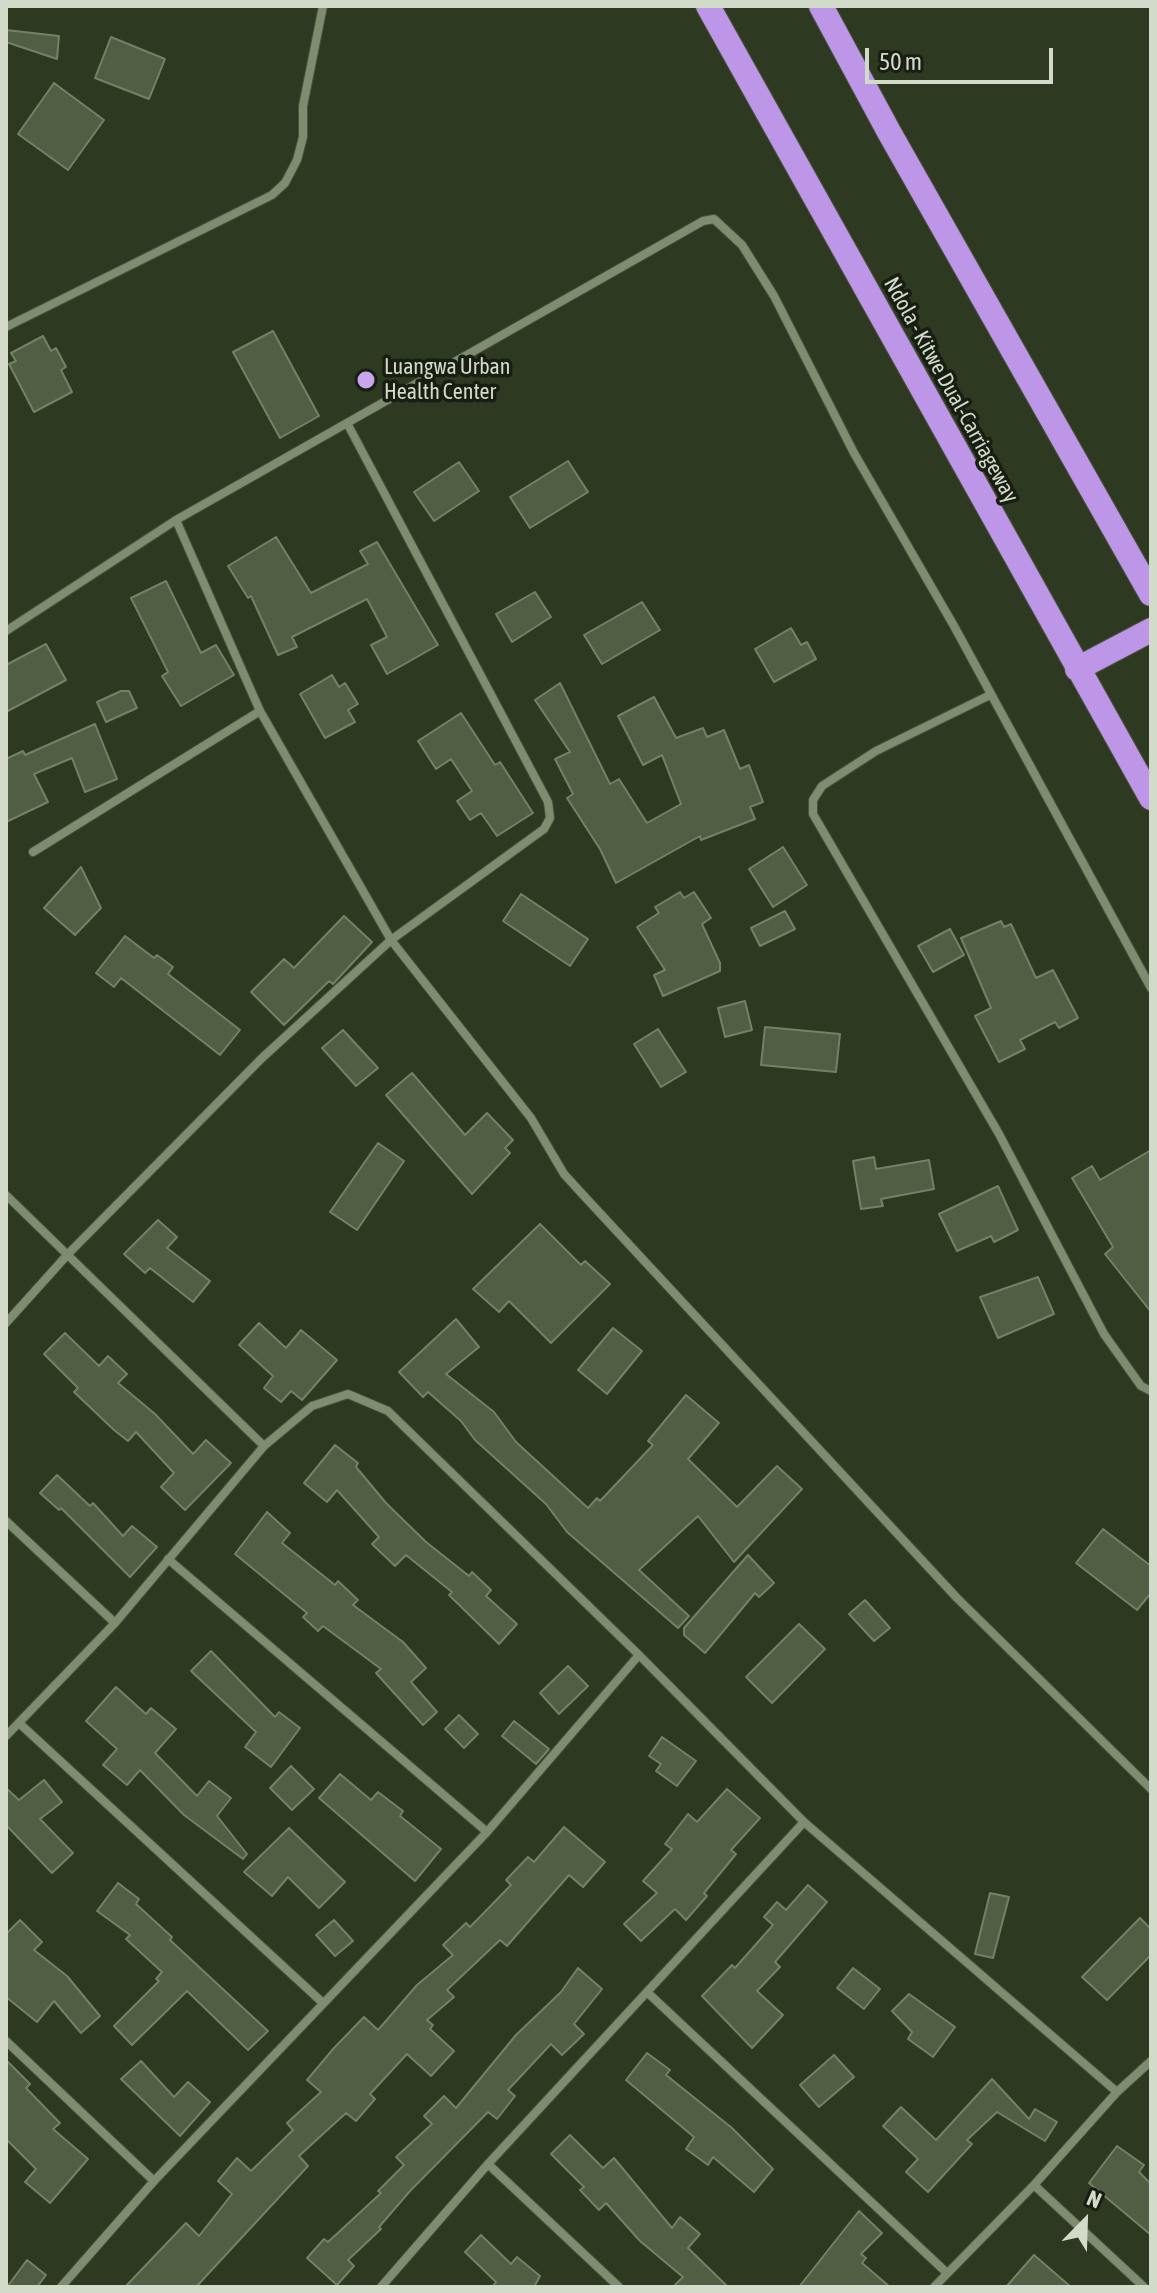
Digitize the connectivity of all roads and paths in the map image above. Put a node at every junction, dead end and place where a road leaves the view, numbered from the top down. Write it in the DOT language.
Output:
graph roads {
  1 [pos="323,6"];
  2 [pos="708,6"];
  3 [pos="821,6"];
  4 [pos="6,327"];
  5 [pos="347,423"];
  6 [pos="176,520"];
  7 [pos="1151,594"];
  8 [pos="1151,630"];
  9 [pos="6,631"];
  10 [pos="1077,669"];
  11 [pos="990,695"];
  12 [pos="260,711"];
  13 [pos="1151,798"];
  14 [pos="33,852"];
  15 [pos="391,940"];
  16 [pos="1151,988"];
  17 [pos="6,1195"];
  18 [pos="69,1253"];
  19 [pos="6,1323"];
  20 [pos="1151,1391"];
  21 [pos="264,1446"];
  22 [pos="6,1521"];
  23 [pos="168,1559"];
  24 [pos="115,1623"];
  25 [pos="639,1655"];
  26 [pos="19,1723"];
  27 [pos="6,1736"];
  28 [pos="1151,1789"];
  29 [pos="804,1822"];
  30 [pos="487,1832"];
  31 [pos="648,1993"];
  32 [pos="323,2003"];
  33 [pos="6,2041"];
  34 [pos="1151,2061"];
  35 [pos="1117,2092"];
  36 [pos="488,2164"];
  37 [pos="154,2181"];
  38 [pos="1034,2185"];
  39 [pos="947,2273"];
  40 [pos="61,2287"];
  41 [pos="381,2287"];
  42 [pos="619,2287"];
  43 [pos="934,2287"];
  44 [pos="1144,2287"];
  1 -- 4 [label="street"];
  2 -- 10 [label="highway, Ndola - Kitwe Dual-Carriageway"];
  3 -- 7 [label="highway"];
  5 -- 6 [label="street"];
  5 -- 11 [label="street"];
  5 -- 15 [label="street"];
  6 -- 9 [label="street"];
  6 -- 12 [label="street"];
  8 -- 10 [label="highway"];
  10 -- 13 [label="highway, Ndola - Kitwe Dual-Carriageway"];
  11 -- 16 [label="street"];
  11 -- 20 [label="street"];
  12 -- 14 [label="street"];
  12 -- 15 [label="street"];
  15 -- 18 [label="street"];
  15 -- 28 [label="street"];
  17 -- 18 [label="street"];
  18 -- 19 [label="street"];
  18 -- 21 [label="street"];
  21 -- 23 [label="street"];
  21 -- 25 [label="street"];
  22 -- 24 [label="street"];
  23 -- 24 [label="street"];
  23 -- 30 [label="street"];
  24 -- 26 [label="street"];
  25 -- 29 [label="street"];
  25 -- 30 [label="street"];
  26 -- 27 [label="street"];
  26 -- 32 [label="street"];
  29 -- 31 [label="street"];
  29 -- 35 [label="street"];
  30 -- 32 [label="street"];
  31 -- 36 [label="street"];
  31 -- 39 [label="street"];
  32 -- 37 [label="street"];
  33 -- 37 [label="street"];
  34 -- 35 [label="street"];
  35 -- 38 [label="street"];
  36 -- 41 [label="street"];
  36 -- 42 [label="street"];
  37 -- 40 [label="street"];
  38 -- 39 [label="street"];
  38 -- 44 [label="street"];
  39 -- 43 [label="street"];
}
